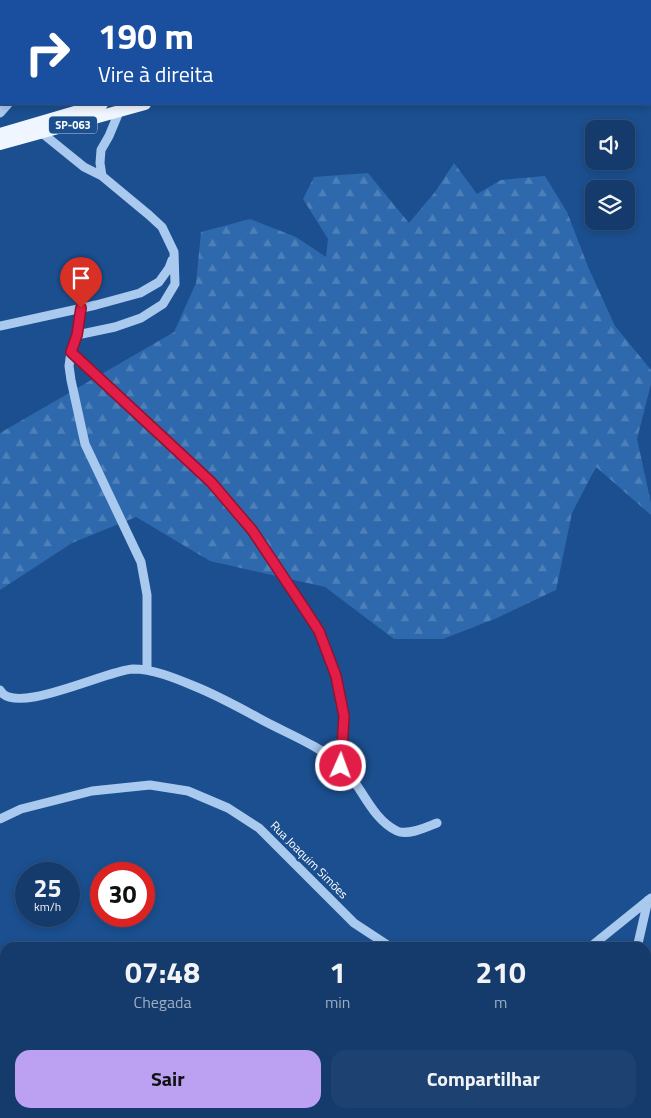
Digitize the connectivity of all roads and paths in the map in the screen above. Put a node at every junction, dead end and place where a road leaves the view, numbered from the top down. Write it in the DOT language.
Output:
graph roads {
  1 [pos="99,105"];
  2 [pos="142,105"];
  3 [pos="119,112"];
  4 [pos="42,133"];
  5 [pos="0,134"];
  6 [pos="0,144"];
  7 [pos="102,176"];
  8 [pos="174,252"];
  9 [pos="81,308"];
  10 [pos="0,326"];
  11 [pos="77,335"];
  12 [pos="71,352"];
  13 [pos="147,669"];
  14 [pos="0,690"];
  15 [pos="341,766"];
  16 [pos="0,819"];
  17 [pos="437,823"];
  18 [pos="650,899"];
  19 [pos="383,942"];
  20 [pos="596,942"];
  21 [pos="639,942"];
  1 -- 5 [label="main road, SP-063"];
  2 -- 3 [label="main road, SP-063"];
  3 -- 4 [label="main road, SP-063"];
  3 -- 7 [label="street"];
  4 -- 6 [label="main road, SP-063"];
  4 -- 7 [label="street"];
  7 -- 8 [label="street"];
  8 -- 9 [label="street"];
  8 -- 11 [label="street"];
  9 -- 10 [label="street"];
  9 -- 11 [label="street"];
  11 -- 12 [label="street"];
  12 -- 13 [label="street"];
  12 -- 15 [label="street"];
  13 -- 14 [label="street"];
  13 -- 15 [label="street"];
  15 -- 17 [label="street"];
  16 -- 19 [label="street, Rua Joaquim Simões"];
  18 -- 20 [label="street"];
  18 -- 21 [label="street"];
}
